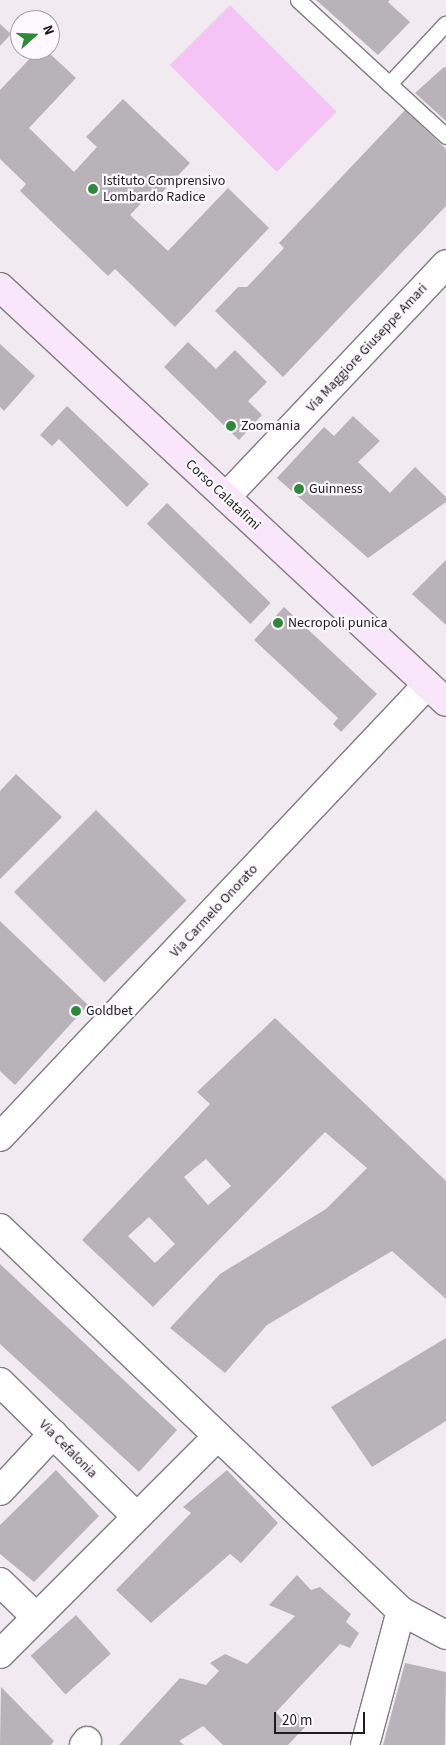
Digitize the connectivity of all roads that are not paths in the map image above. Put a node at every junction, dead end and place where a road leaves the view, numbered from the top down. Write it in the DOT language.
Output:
graph roads {
  1 [pos="298,0"];
  2 [pos="446,23"];
  3 [pos="389,84"];
  4 [pos="446,136"];
  5 [pos="446,264"];
  6 [pos="0,287"];
  7 [pos="226,498"];
  8 [pos="437,694"];
  9 [pos="0,1137"];
  10 [pos="0,1228"];
  11 [pos="0,1382"];
  12 [pos="53,1434"];
  13 [pos="218,1436"];
  14 [pos="0,1491"];
  15 [pos="137,1517"];
  16 [pos="0,1582"];
  17 [pos="401,1611"];
  18 [pos="36,1617"];
  19 [pos="446,1635"];
  20 [pos="0,1654"];
  21 [pos="365,1745"];
  1 -- 3 [label="lane"];
  2 -- 3 [label="lane"];
  3 -- 4 [label="lane"];
  5 -- 7 [label="street, Via Maggiore Giuseppe Amari"];
  6 -- 7 [label="main road, Corso Calatafimi"];
  7 -- 8 [label="main road, Corso Calatafimi"];
  8 -- 9 [label="street, Via Carmelo Onorato"];
  10 -- 13 [label="street"];
  11 -- 12 [label="street, Via Cefalonia"];
  12 -- 14 [label="street"];
  12 -- 15 [label="street, Via Cefalonia"];
  13 -- 15 [label="street"];
  13 -- 17 [label="street"];
  15 -- 18 [label="street"];
  16 -- 18 [label="street"];
  17 -- 19 [label="street"];
  17 -- 21 [label="street"];
  18 -- 20 [label="street"];
}
